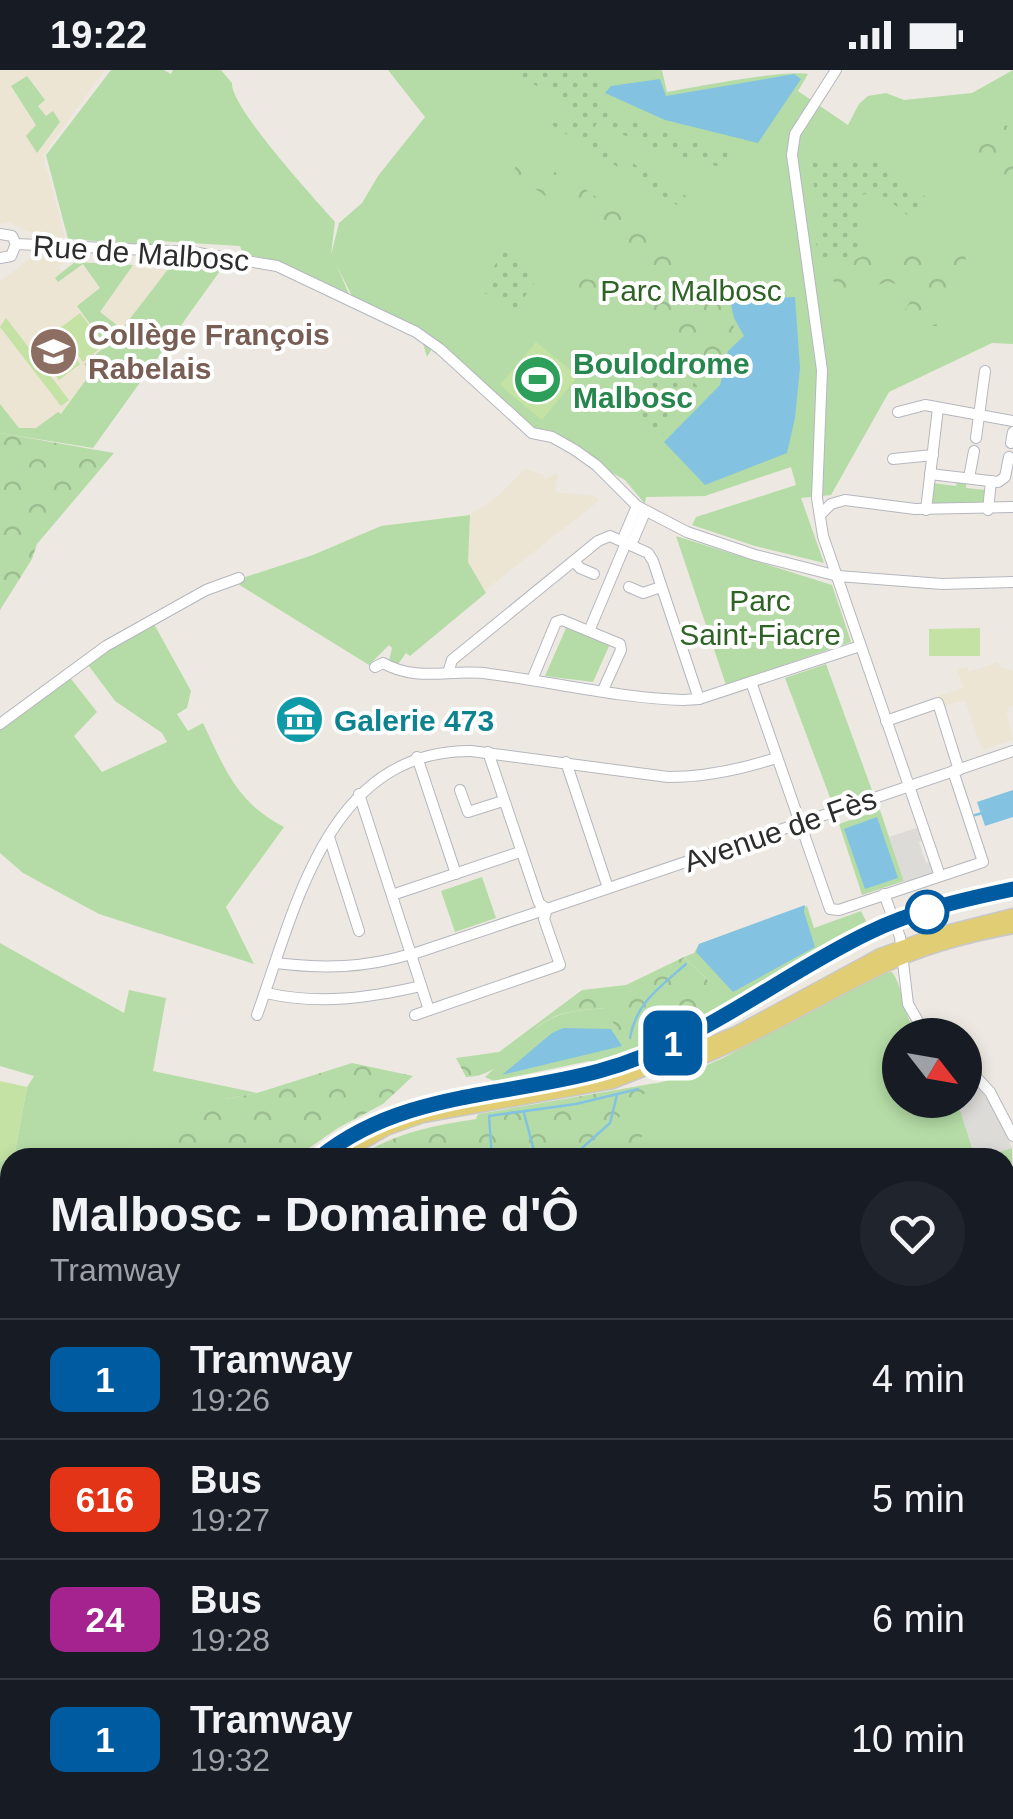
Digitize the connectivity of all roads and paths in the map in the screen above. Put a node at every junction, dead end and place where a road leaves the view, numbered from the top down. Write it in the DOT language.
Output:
graph roads {
  1 [pos="836,70"];
  2 [pos="0,234"];
  3 [pos="16,244"];
  4 [pos="0,258"];
  5 [pos="984,371"];
  6 [pos="938,408"];
  7 [pos="898,412"];
  8 [pos="978,415"];
  9 [pos="1012,425"];
  10 [pos="976,438"];
  11 [pos="974,451"];
  12 [pos="933,455"];
  13 [pos="1008,456"];
  14 [pos="893,458"];
  15 [pos="930,474"];
  16 [pos="969,478"];
  17 [pos="991,481"];
  18 [pos="1013,507"];
  19 [pos="641,509"];
  20 [pos="926,510"];
  21 [pos="988,510"];
  22 [pos="822,514"];
  23 [pos="626,543"];
  24 [pos="574,561"];
  25 [pos="594,574"];
  26 [pos="838,576"];
  27 [pos="238,578"];
  28 [pos="1013,582"];
  29 [pos="629,587"];
  30 [pos="661,587"];
  31 [pos="589,631"];
  32 [pos="860,646"];
  33 [pos="375,666"];
  34 [pos="448,673"];
  35 [pos="532,680"];
  36 [pos="751,682"];
  37 [pos="603,690"];
  38 [pos="699,699"];
  39 [pos="886,721"];
  40 [pos="0,724"];
  41 [pos="488,752"];
  42 [pos="1013,752"];
  43 [pos="417,757"];
  44 [pos="776,758"];
  45 [pos="566,762"];
  46 [pos="956,771"];
  47 [pos="908,786"];
  48 [pos="460,790"];
  49 [pos="359,794"];
  50 [pos="503,801"];
  51 [pos="798,824"];
  52 [pos="329,837"];
  53 [pos="520,852"];
  54 [pos="456,874"];
  55 [pos="940,876"];
  56 [pos="608,888"];
  57 [pos="884,894"];
  58 [pos="392,895"];
  59 [pos="544,910"];
  60 [pos="1013,915"];
  61 [pos="1013,927"];
  62 [pos="359,932"];
  63 [pos="901,948"];
  64 [pos="414,953"];
  65 [pos="276,963"];
  66 [pos="421,986"];
  67 [pos="266,993"];
  68 [pos="429,1010"];
  69 [pos="257,1015"];
  70 [pos="415,1015"];
  71 [pos="916,1018"];
  72 [pos="982,1083"];
  73 [pos="1013,1136"];
  74 [pos="353,1148"];
  1 -- 22 [label="street"];
  2 -- 3 [label="street, Rue de Malbosc"];
  3 -- 4 [label="street, Rue de Malbosc"];
  3 -- 19 [label="street, Rue de Malbosc"];
  5 -- 8 [label="street"];
  6 -- 7 [label="street"];
  6 -- 8 [label="street"];
  6 -- 12 [label="street"];
  8 -- 9 [label="street"];
  8 -- 10 [label="street"];
  11 -- 16 [label="street"];
  12 -- 14 [label="street"];
  12 -- 15 [label="street"];
  13 -- 17 [label="street"];
  15 -- 16 [label="street"];
  15 -- 20 [label="street"];
  16 -- 17 [label="street"];
  17 -- 21 [label="street"];
  18 -- 21 [label="street"];
  19 -- 23 [label="street"];
  19 -- 26 [label="street, Rue de Malbosc"];
  20 -- 21 [label="street"];
  20 -- 22 [label="street"];
  22 -- 26 [label="street"];
  23 -- 24 [label="street"];
  23 -- 30 [label="street"];
  23 -- 31 [label="street"];
  24 -- 25 [label="street"];
  24 -- 34 [label="street"];
  26 -- 28 [label="street, Rue de Malbosc"];
  26 -- 32 [label="street"];
  27 -- 40 [label="street"];
  29 -- 30 [label="street"];
  30 -- 38 [label="street"];
  31 -- 35 [label="street"];
  31 -- 37 [label="street"];
  32 -- 36 [label="street"];
  32 -- 39 [label="street"];
  33 -- 34 [label="street"];
  34 -- 35 [label="street"];
  35 -- 37 [label="street"];
  36 -- 38 [label="street"];
  36 -- 44 [label="street"];
  37 -- 38 [label="street"];
  39 -- 46 [label="street"];
  39 -- 47 [label="street"];
  41 -- 43 [label="street"];
  41 -- 45 [label="street"];
  41 -- 50 [label="street"];
  42 -- 46 [label="street, Avenue de Fès"];
  43 -- 49 [label="street"];
  43 -- 54 [label="street"];
  44 -- 45 [label="street"];
  44 -- 51 [label="street"];
  45 -- 56 [label="street"];
  46 -- 47 [label="street, Avenue de Fès"];
  46 -- 55 [label="street"];
  47 -- 51 [label="street, Avenue de Fès"];
  47 -- 55 [label="street"];
  48 -- 50 [label="street"];
  49 -- 52 [label="street"];
  49 -- 58 [label="street"];
  50 -- 53 [label="street"];
  51 -- 56 [label="street, Avenue de Fès"];
  51 -- 57 [label="street"];
  52 -- 62 [label="street"];
  52 -- 65 [label="street"];
  53 -- 54 [label="street"];
  53 -- 59 [label="street"];
  54 -- 58 [label="street"];
  55 -- 57 [label="street"];
  56 -- 59 [label="street, Avenue de Fès"];
  57 -- 63 [label="street"];
  58 -- 64 [label="street"];
  59 -- 64 [label="street, Avenue de Fès"];
  59 -- 68 [label="street"];
  60 -- 63 [label="main road"];
  61 -- 63 [label="main road"];
  63 -- 71 [label="street"];
  63 -- 74 [label="main road"];
  64 -- 65 [label="street, Avenue de Fès"];
  64 -- 66 [label="street"];
  65 -- 67 [label="street"];
  66 -- 67 [label="street"];
  66 -- 68 [label="street"];
  67 -- 69 [label="street"];
  68 -- 70 [label="street"];
  72 -- 73 [label="street"];
}
